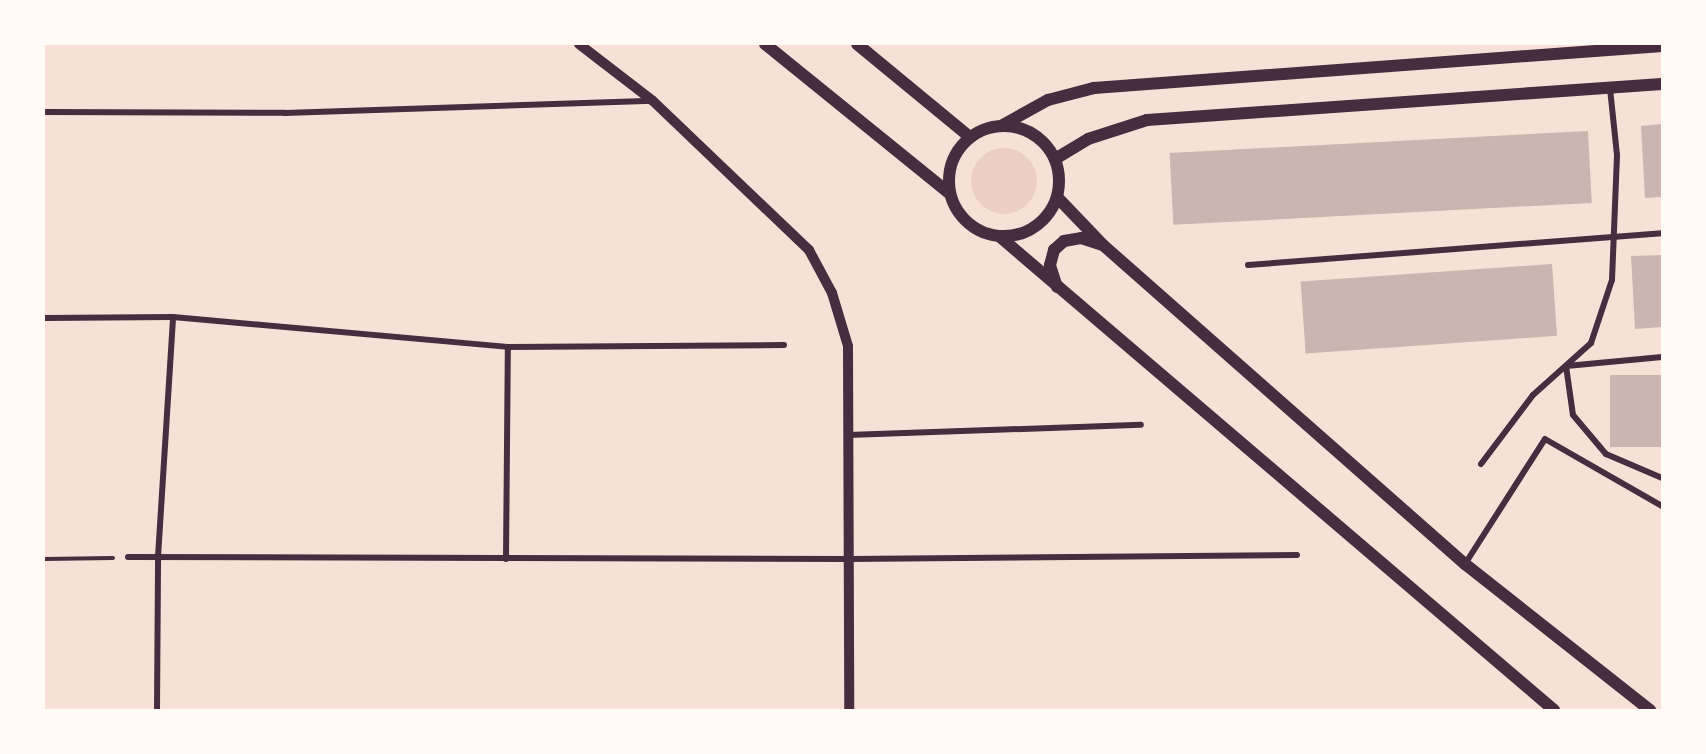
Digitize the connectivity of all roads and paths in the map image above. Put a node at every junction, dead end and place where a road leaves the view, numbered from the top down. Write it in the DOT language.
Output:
graph roads {
  1 [pos="579,44"];
  2 [pos="765,44"];
  3 [pos="857,44"];
  4 [pos="1662,46"];
  5 [pos="1662,84"];
  6 [pos="1611,88"];
  7 [pos="653,101"];
  8 [pos="44,112"];
  9 [pos="1002,126"];
  10 [pos="970,137"];
  11 [pos="1055,159"];
  12 [pos="950,194"];
  13 [pos="1057,197"];
  14 [pos="1662,233"];
  15 [pos="999,236"];
  16 [pos="1613,237"];
  17 [pos="1103,245"];
  18 [pos="1248,265"];
  19 [pos="1057,287"];
  20 [pos="173,317"];
  21 [pos="44,318"];
  22 [pos="784,345"];
  23 [pos="508,347"];
  24 [pos="1662,357"];
  25 [pos="1566,366"];
  26 [pos="1141,425"];
  27 [pos="848,435"];
  28 [pos="1481,464"];
  29 [pos="1662,478"];
  30 [pos="1662,506"];
  31 [pos="1297,555"];
  32 [pos="158,557"];
  33 [pos="128,558"];
  34 [pos="44,559"];
  35 [pos="506,559"];
  36 [pos="849,559"];
  37 [pos="1465,564"];
  38 [pos="1528,692"];
  39 [pos="1625,695"];
  40 [pos="157,711"];
  41 [pos="849,711"];
  42 [pos="1542,711"];
  43 [pos="1554,711"];
  44 [pos="1637,711"];
  45 [pos="1650,711"];
  1 -- 7 [label="street"];
  2 -- 12 [label="main road"];
  3 -- 10 [label="main road"];
  4 -- 9 [label="main road"];
  5 -- 6 [label="main road"];
  6 -- 11 [label="main road"];
  6 -- 16 [label="street"];
  7 -- 8 [label="street"];
  7 -- 27 [label="street"];
  9 -- 10 [label="main road"];
  9 -- 11 [label="main road"];
  10 -- 12 [label="main road"];
  11 -- 13 [label="main road"];
  12 -- 15 [label="main road"];
  13 -- 15 [label="main road"];
  13 -- 17 [label="main road"];
  14 -- 16 [label="street"];
  15 -- 19 [label="main road"];
  16 -- 18 [label="street"];
  16 -- 25 [label="street"];
  17 -- 19 [label="main road"];
  17 -- 37 [label="main road"];
  19 -- 38 [label="main road"];
  20 -- 21 [label="street"];
  20 -- 23 [label="street"];
  20 -- 32 [label="street"];
  22 -- 23 [label="street"];
  23 -- 35 [label="street"];
  24 -- 25 [label="street"];
  25 -- 28 [label="street"];
  25 -- 29 [label="street"];
  26 -- 27 [label="street"];
  27 -- 36 [label="street"];
  30 -- 37 [label="street"];
  31 -- 36 [label="street"];
  32 -- 33 [label="street"];
  32 -- 35 [label="street"];
  32 -- 40 [label="street"];
  33 -- 34 [label="path"];
  35 -- 36 [label="street"];
  36 -- 41 [label="street"];
  37 -- 39 [label="main road"];
  38 -- 42 [label="main road"];
  38 -- 43 [label="main road"];
  39 -- 44 [label="main road"];
  39 -- 45 [label="main road"];
}
